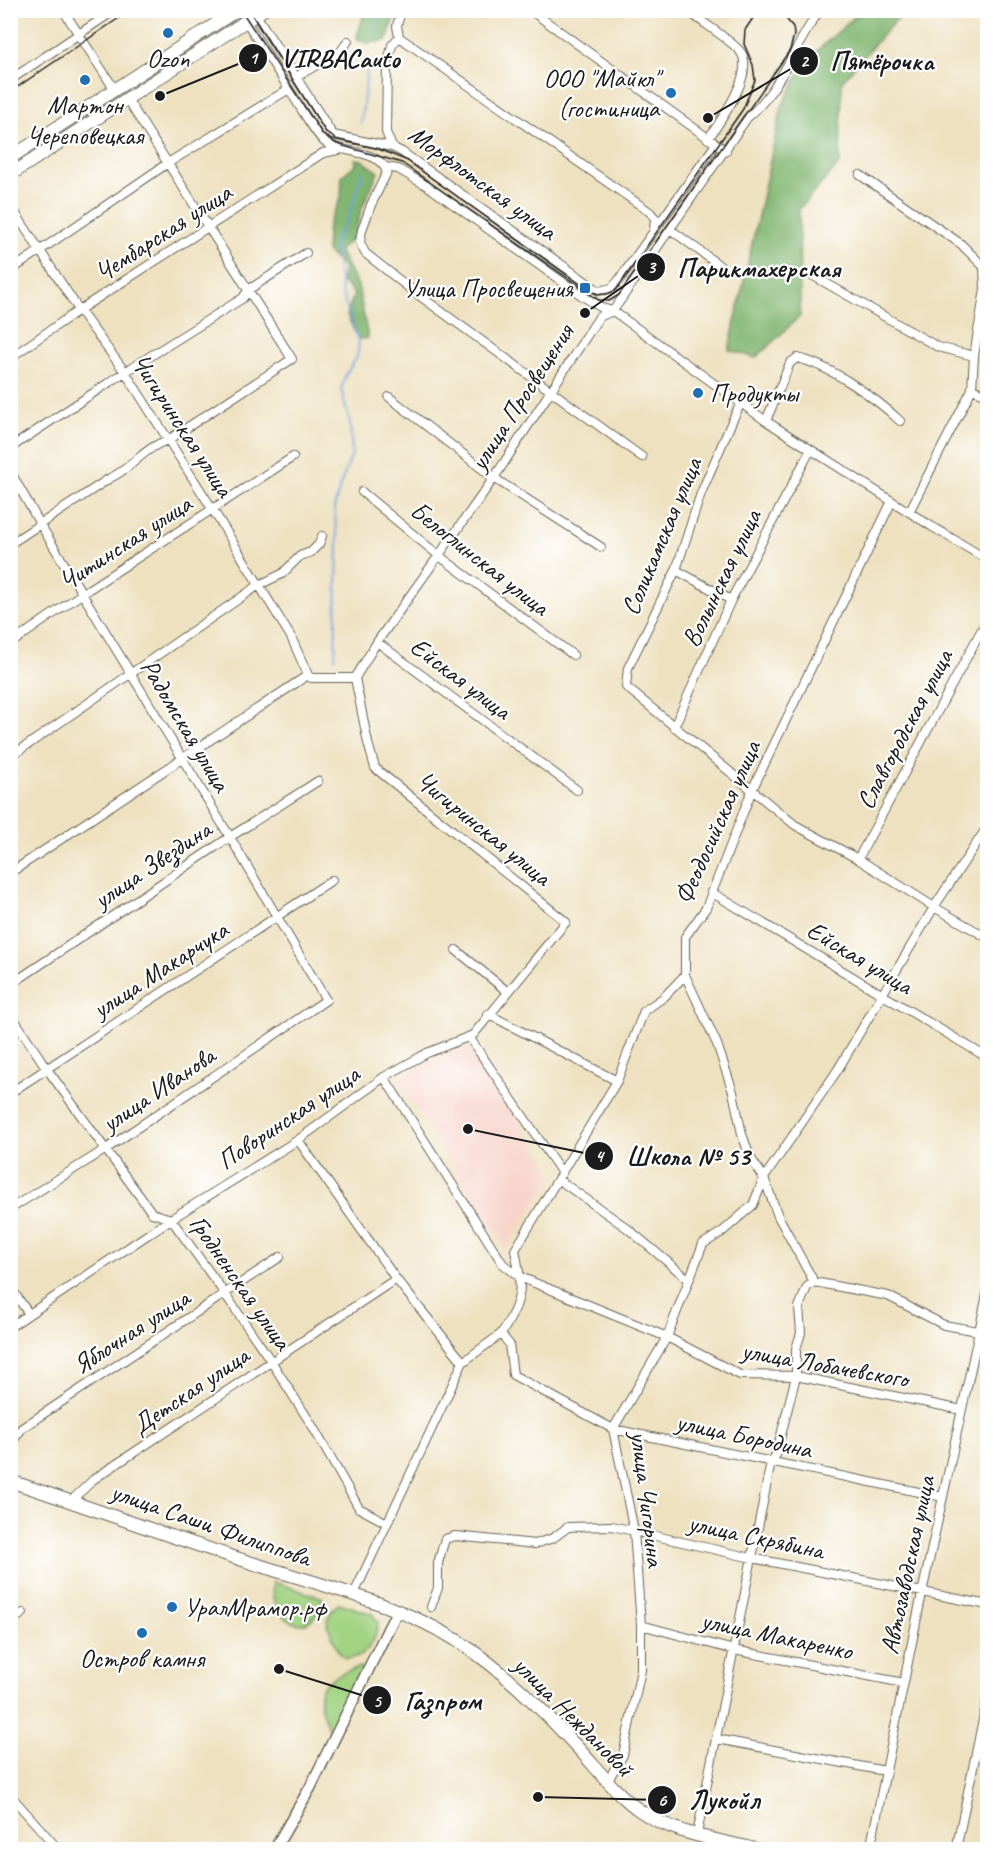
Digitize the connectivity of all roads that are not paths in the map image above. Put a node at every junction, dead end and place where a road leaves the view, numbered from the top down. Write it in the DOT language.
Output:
graph roads {
  1 [pos="63,10"];
  2 [pos="115,10"];
  3 [pos="237,10"];
  4 [pos="401,10"];
  5 [pos="530,10"];
  6 [pos="687,10"];
  7 [pos="819,10"];
  8 [pos="255,15"];
  9 [pos="79,35"];
  10 [pos="399,37"];
  11 [pos="348,41"];
  12 [pos="296,77"];
  13 [pos="10,80"];
  14 [pos="288,87"];
  15 [pos="115,90"];
  16 [pos="127,99"];
  17 [pos="386,132"];
  18 [pos="712,141"];
  19 [pos="367,142"];
  20 [pos="392,147"];
  21 [pos="343,149"];
  22 [pos="726,151"];
  23 [pos="10,158"];
  24 [pos="168,164"];
  25 [pos="385,167"];
  26 [pos="10,175"];
  27 [pos="860,175"];
  28 [pos="10,205"];
  29 [pos="671,208"];
  30 [pos="650,212"];
  31 [pos="210,227"];
  32 [pos="670,229"];
  33 [pos="654,232"];
  34 [pos="40,251"];
  35 [pos="306,254"];
  36 [pos="720,266"];
  37 [pos="10,271"];
  38 [pos="810,274"];
  39 [pos="986,288"];
  40 [pos="248,290"];
  41 [pos="79,310"];
  42 [pos="613,310"];
  43 [pos="974,356"];
  44 [pos="10,358"];
  45 [pos="125,372"];
  46 [pos="972,388"];
  47 [pos="552,390"];
  48 [pos="987,395"];
  49 [pos="389,396"];
  50 [pos="741,403"];
  51 [pos="766,421"];
  52 [pos="900,421"];
  53 [pos="168,440"];
  54 [pos="10,448"];
  55 [pos="810,451"];
  56 [pos="293,457"];
  57 [pos="642,457"];
  58 [pos="10,471"];
  59 [pos="494,478"];
  60 [pos="362,492"];
  61 [pos="892,501"];
  62 [pos="213,510"];
  63 [pos="909,512"];
  64 [pos="40,524"];
  65 [pos="322,536"];
  66 [pos="10,544"];
  67 [pos="601,547"];
  68 [pos="438,555"];
  69 [pos="987,560"];
  70 [pos="676,570"];
  71 [pos="259,585"];
  72 [pos="83,594"];
  73 [pos="731,600"];
  74 [pos="987,618"];
  75 [pos="377,642"];
  76 [pos="10,644"];
  77 [pos="573,655"];
  78 [pos="130,675"];
  79 [pos="308,675"];
  80 [pos="355,678"];
  81 [pos="674,727"];
  82 [pos="10,757"];
  83 [pos="182,760"];
  84 [pos="318,781"];
  85 [pos="577,790"];
  86 [pos="752,790"];
  87 [pos="987,826"];
  88 [pos="230,837"];
  89 [pos="858,859"];
  90 [pos="10,873"];
  91 [pos="332,880"];
  92 [pos="711,892"];
  93 [pos="934,907"];
  94 [pos="278,917"];
  95 [pos="566,922"];
  96 [pos="987,938"];
  97 [pos="456,950"];
  98 [pos="685,975"];
  99 [pos="10,985"];
  100 [pos="508,992"];
  101 [pos="883,995"];
  102 [pos="326,1000"];
  103 [pos="10,1012"];
  104 [pos="488,1014"];
  105 [pos="469,1036"];
  106 [pos="987,1058"];
  107 [pos="47,1069"];
  108 [pos="384,1077"];
  109 [pos="617,1081"];
  110 [pos="10,1093"];
  111 [pos="298,1140"];
  112 [pos="106,1149"];
  113 [pos="561,1177"];
  114 [pos="764,1178"];
  115 [pos="10,1209"];
  116 [pos="171,1219"];
  117 [pos="280,1257"];
  118 [pos="520,1277"];
  119 [pos="396,1279"];
  120 [pos="688,1279"];
  121 [pos="814,1282"];
  122 [pos="10,1287"];
  123 [pos="987,1290"];
  124 [pos="225,1294"];
  125 [pos="29,1314"];
  126 [pos="984,1317"];
  127 [pos="10,1327"];
  128 [pos="978,1331"];
  129 [pos="501,1334"];
  130 [pos="666,1337"];
  131 [pos="272,1361"];
  132 [pos="463,1362"];
  133 [pos="796,1376"];
  134 [pos="962,1410"];
  135 [pos="613,1429"];
  136 [pos="10,1445"];
  137 [pos="771,1462"];
  138 [pos="10,1481"];
  139 [pos="943,1497"];
  140 [pos="71,1501"];
  141 [pos="387,1523"];
  142 [pos="634,1531"];
  143 [pos="752,1558"];
  144 [pos="922,1593"];
  145 [pos="353,1596"];
  146 [pos="987,1605"];
  147 [pos="431,1607"];
  148 [pos="397,1611"];
  149 [pos="23,1613"];
  150 [pos="10,1622"];
  151 [pos="641,1625"];
  152 [pos="734,1650"];
  153 [pos="904,1683"];
  154 [pos="987,1695"];
  155 [pos="717,1739"];
  156 [pos="885,1771"];
  157 [pos="608,1780"];
  158 [pos="10,1795"];
  159 [pos="697,1834"];
  160 [pos="58,1850"];
  161 [pos="274,1850"];
  162 [pos="759,1850"];
  163 [pos="870,1850"];
  164 [pos="956,1850"];
  1 -- 9 [label="street"];
  2 -- 9 [label="street"];
  3 -- 15 [label="highway"];
  4 -- 10 [label="street, Морфлотская улица"];
  5 -- 18 [label="street"];
  6 -- 18 [label="street"];
  7 -- 22 [label="street, улица Просвещения"];
  8 -- 12 [label="street"];
  8 -- 14 [label="street"];
  8 -- 16 [label="highway"];
  9 -- 13 [label="street"];
  9 -- 15 [label="street"];
  10 -- 17 [label="street, Морфлотская улица"];
  10 -- 30 [label="street"];
  11 -- 12 [label="street"];
  12 -- 19 [label="street"];
  14 -- 21 [label="street"];
  14 -- 24 [label="street"];
  15 -- 23 [label="highway"];
  16 -- 24 [label="street"];
  16 -- 26 [label="highway"];
  17 -- 19 [label="street"];
  17 -- 20 [label="street, Морфлотская улица"];
  18 -- 22 [label="street"];
  18 -- 29 [label="street"];
  19 -- 20 [label="street"];
  20 -- 33 [label="street, Морфлотская улица"];
  21 -- 25 [label="street"];
  21 -- 31 [label="street, Чембарская улица"];
  22 -- 32 [label="street, улица Просвещения"];
  24 -- 31 [label="street"];
  24 -- 34 [label="street"];
  25 -- 42 [label="street, Морфлотская улица"];
  25 -- 47 [label="street"];
  27 -- 39 [label="street"];
  28 -- 34 [label="street, Чигиринская улица"];
  29 -- 30 [label="street"];
  29 -- 33 [label="street"];
  30 -- 33 [label="street"];
  31 -- 40 [label="street"];
  31 -- 41 [label="street, Чембарская улица"];
  32 -- 36 [label="street"];
  32 -- 42 [label="street, улица Просвещения"];
  34 -- 37 [label="street"];
  34 -- 41 [label="street, Чигиринская улица"];
  35 -- 40 [label="street"];
  38 -- 43 [label="street"];
  39 -- 43 [label="street"];
  40 -- 45 [label="street"];
  40 -- 53 [label="street"];
  41 -- 44 [label="street, Чембарская улица"];
  41 -- 45 [label="street, Чигиринская улица"];
  42 -- 47 [label="street, улица Просвещения"];
  42 -- 50 [label="street, Морфлотская улица"];
  43 -- 46 [label="street"];
  45 -- 53 [label="street, Чигиринская улица"];
  45 -- 54 [label="street"];
  46 -- 48 [label="street"];
  46 -- 63 [label="street"];
  47 -- 57 [label="street"];
  47 -- 59 [label="street, улица Просвещения"];
  49 -- 59 [label="street"];
  50 -- 51 [label="street, Морфлотская улица"];
  50 -- 70 [label="street, Соликамская улица"];
  51 -- 52 [label="street"];
  51 -- 55 [label="street, Морфлотская улица"];
  53 -- 62 [label="street, Чигиринская улица"];
  53 -- 64 [label="street"];
  55 -- 61 [label="street, Морфлотская улица"];
  55 -- 73 [label="street, Волынская улица"];
  56 -- 62 [label="street, Читинская улица"];
  58 -- 64 [label="street, Радомская улица"];
  59 -- 67 [label="street"];
  59 -- 68 [label="street, улица Просвещения"];
  60 -- 68 [label="street, Белоглинская улица"];
  61 -- 63 [label="street, Морфлотская улица"];
  61 -- 86 [label="street, Феодосийская улица"];
  62 -- 71 [label="street, Чигиринская улица"];
  62 -- 72 [label="street, Читинская улица"];
  63 -- 69 [label="street, Морфлотская улица"];
  64 -- 66 [label="street"];
  64 -- 72 [label="street, Радомская улица"];
  65 -- 71 [label="street"];
  68 -- 75 [label="street, улица Просвещения"];
  68 -- 77 [label="street, Белоглинская улица"];
  70 -- 73 [label="street"];
  70 -- 81 [label="street, Соликамская улица"];
  71 -- 78 [label="street"];
  71 -- 79 [label="street, Чигиринская улица"];
  72 -- 76 [label="street, Читинская улица"];
  72 -- 78 [label="street, Радомская улица"];
  73 -- 81 [label="street, Волынская улица"];
  74 -- 89 [label="street, Славгородская улица"];
  75 -- 80 [label="street, улица Просвещения"];
  75 -- 85 [label="street, Ейская улица"];
  78 -- 82 [label="street"];
  78 -- 83 [label="street, Радомская улица"];
  79 -- 80 [label="street"];
  79 -- 83 [label="street"];
  80 -- 95 [label="street, Чигиринская улица"];
  81 -- 86 [label="street"];
  83 -- 88 [label="street, Радомская улица"];
  83 -- 90 [label="street"];
  84 -- 88 [label="street, улица Звездина"];
  86 -- 89 [label="street"];
  86 -- 92 [label="street, Феодосийская улица"];
  87 -- 93 [label="street, улица Чигорина"];
  88 -- 94 [label="street, Радомская улица"];
  88 -- 99 [label="street, улица Звездина"];
  89 -- 93 [label="street"];
  91 -- 94 [label="street, улица Макарчука"];
  92 -- 98 [label="street, Феодосийская улица"];
  92 -- 101 [label="street, Ейская улица"];
  93 -- 96 [label="street"];
  93 -- 101 [label="street, улица Чигорина"];
  94 -- 102 [label="street, Радомская улица"];
  94 -- 107 [label="street, улица Макарчука"];
  95 -- 100 [label="street, Поворинская улица"];
  97 -- 100 [label="street"];
  98 -- 109 [label="street"];
  98 -- 114 [label="street"];
  100 -- 104 [label="street, Поворинская улица"];
  101 -- 106 [label="street, Ейская улица"];
  101 -- 114 [label="street, улица Чигорина"];
  102 -- 112 [label="street, улица Иванова"];
  103 -- 107 [label="street, Гродненская улица"];
  104 -- 105 [label="street, Поворинская улица"];
  104 -- 109 [label="street"];
  105 -- 108 [label="street, Поворинская улица"];
  105 -- 113 [label="street"];
  107 -- 110 [label="street, улица Макарчука"];
  107 -- 112 [label="street, Гродненская улица"];
  108 -- 111 [label="street, Поворинская улица"];
  108 -- 118 [label="street"];
  109 -- 113 [label="street"];
  111 -- 116 [label="street, Поворинская улица"];
  111 -- 119 [label="street"];
  112 -- 115 [label="street, улица Иванова"];
  112 -- 116 [label="street, Гродненская улица"];
  113 -- 118 [label="street"];
  113 -- 120 [label="street"];
  114 -- 120 [label="street, улица Чигорина"];
  114 -- 121 [label="street"];
  116 -- 124 [label="street, Гродненская улица"];
  116 -- 125 [label="street, Поворинская улица"];
  117 -- 124 [label="street, Яблочная улица"];
  118 -- 129 [label="street"];
  118 -- 130 [label="street, улица Лобачевского"];
  119 -- 131 [label="street, Детская улица"];
  119 -- 132 [label="street"];
  120 -- 130 [label="street, улица Чигорина"];
  121 -- 128 [label="street"];
  121 -- 133 [label="street"];
  122 -- 125 [label="street"];
  123 -- 126 [label="street, Автозаводская улица"];
  124 -- 131 [label="street, Гродненская улица"];
  124 -- 136 [label="street, Яблочная улица"];
  125 -- 127 [label="street, Поворинская улица"];
  126 -- 128 [label="street, Автозаводская улица"];
  128 -- 134 [label="street, Автозаводская улица"];
  129 -- 132 [label="street"];
  129 -- 135 [label="street, улица Бородина"];
  130 -- 133 [label="street, улица Лобачевского"];
  130 -- 135 [label="street, улица Чигорина"];
  131 -- 140 [label="street, Детская улица"];
  131 -- 141 [label="street, Гродненская улица"];
  132 -- 141 [label="street"];
  133 -- 134 [label="street, улица Лобачевского"];
  133 -- 137 [label="street"];
  134 -- 139 [label="street, Автозаводская улица"];
  135 -- 137 [label="street, улица Бородина"];
  135 -- 142 [label="street, улица Чигорина"];
  137 -- 139 [label="street, улица Бородина"];
  137 -- 143 [label="street"];
  138 -- 140 [label="highway, улица Саши Филиппова"];
  139 -- 144 [label="street, Автозаводская улица"];
  140 -- 145 [label="highway, улица Саши Филиппова"];
  141 -- 145 [label="street"];
  142 -- 143 [label="street, улица Скрябина"];
  142 -- 147 [label="street, улица Скрябина"];
  142 -- 151 [label="street, улица Чигорина"];
  143 -- 144 [label="street, улица Скрябина"];
  143 -- 152 [label="street"];
  144 -- 146 [label="street, улица Скрябина"];
  144 -- 153 [label="street, Автозаводская улица"];
  145 -- 148 [label="highway, улица Саши Филиппова"];
  148 -- 157 [label="highway, улица Неждановой"];
  148 -- 161 [label="main road"];
  149 -- 150 [label="street"];
  151 -- 152 [label="street, улица Макаренко"];
  151 -- 157 [label="street, улица Чигорина"];
  152 -- 153 [label="street, улица Макаренко"];
  152 -- 155 [label="street"];
  153 -- 156 [label="street, Автозаводская улица"];
  154 -- 164 [label="street"];
  155 -- 156 [label="street"];
  155 -- 159 [label="street"];
  156 -- 163 [label="street, Автозаводская улица"];
  157 -- 159 [label="highway, улица Неждановой"];
  158 -- 160 [label="street"];
  159 -- 162 [label="highway, улица Неждановой"];
}
